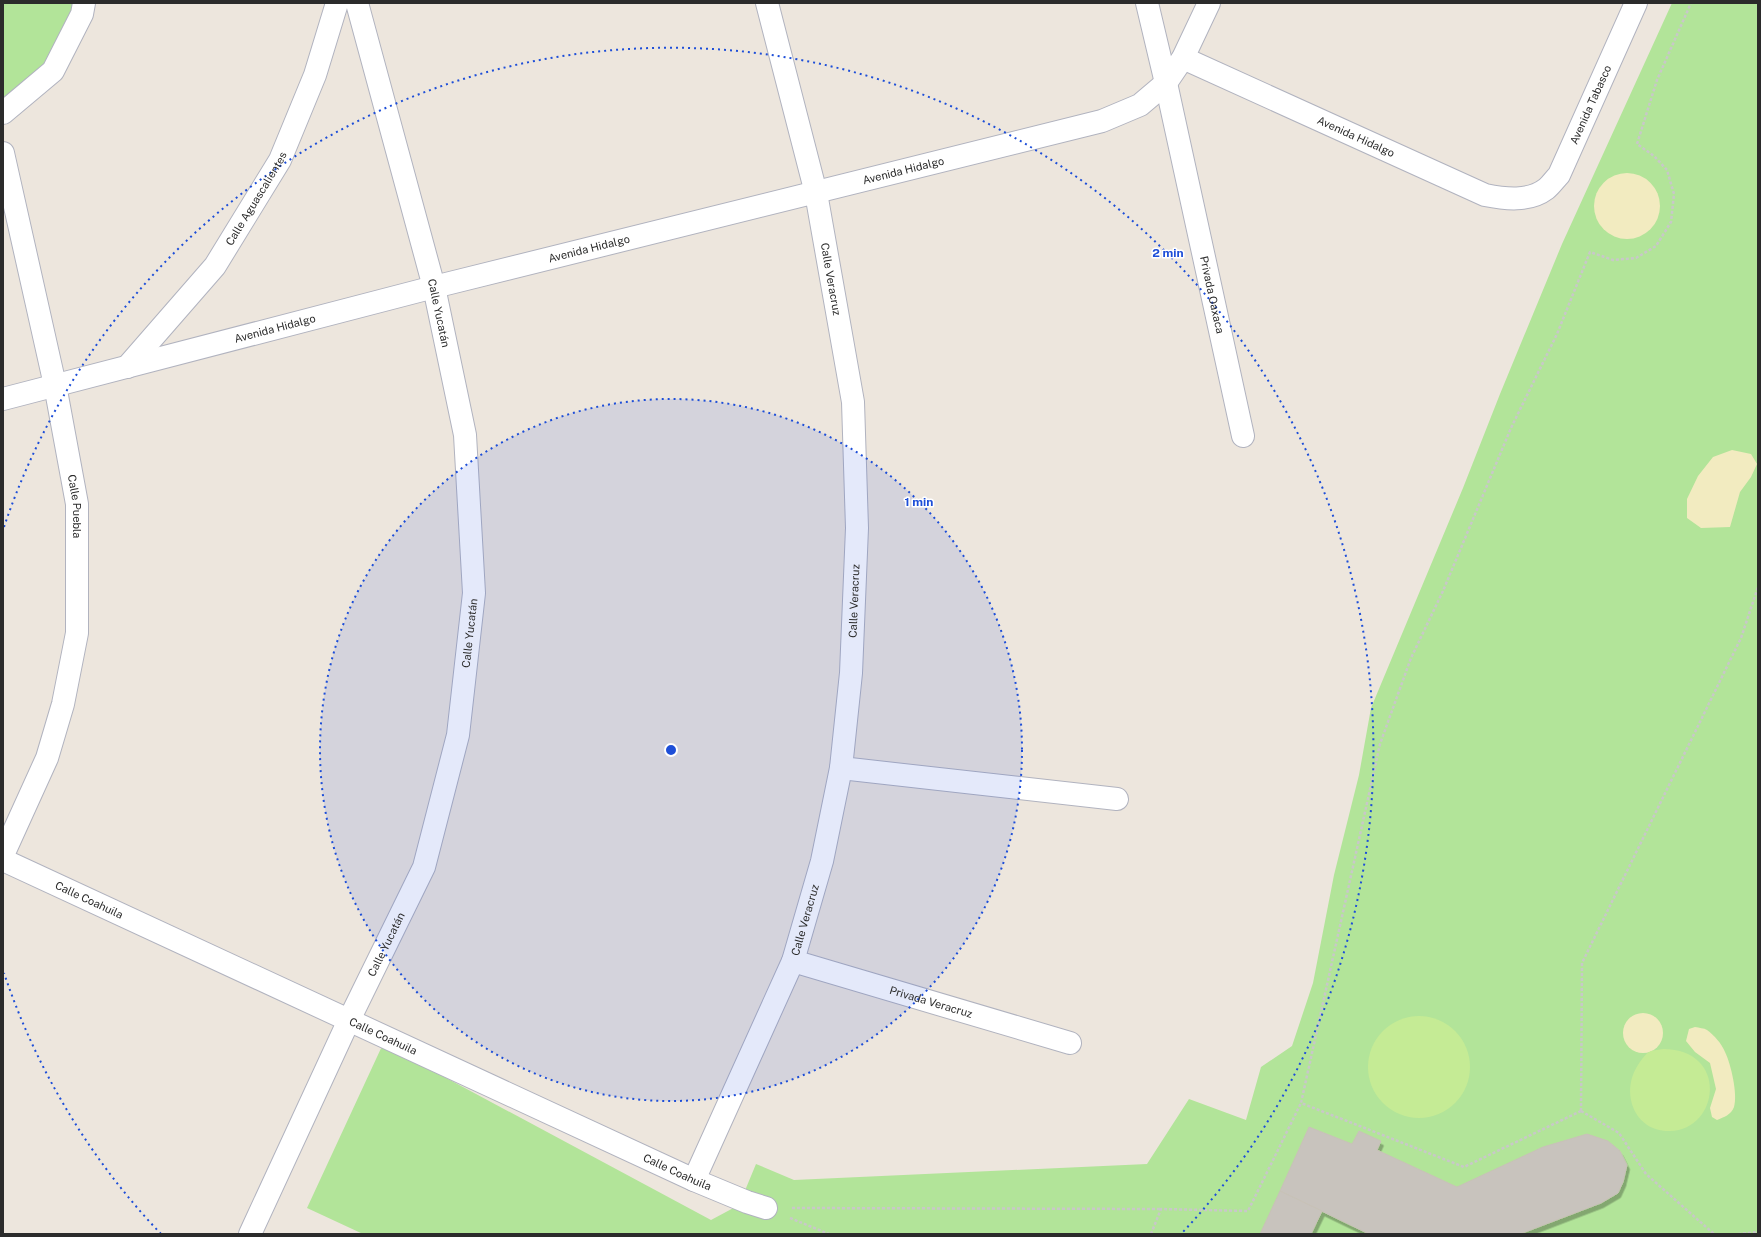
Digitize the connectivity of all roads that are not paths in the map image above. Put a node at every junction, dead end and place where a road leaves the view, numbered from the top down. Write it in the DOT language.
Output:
graph roads {
  1 [pos="84,3"];
  2 [pos="337,3"];
  3 [pos="357,3"];
  4 [pos="767,3"];
  5 [pos="1147,3"];
  6 [pos="1209,3"];
  7 [pos="1636,3"];
  8 [pos="1183,58"];
  9 [pos="1166,83"];
  10 [pos="3,113"];
  11 [pos="3,153"];
  12 [pos="816,193"];
  13 [pos="1532,196"];
  14 [pos="434,287"];
  15 [pos="127,367"];
  16 [pos="55,385"];
  17 [pos="3,399"];
  18 [pos="1243,436"];
  19 [pos="841,768"];
  20 [pos="1117,799"];
  21 [pos="3,855"];
  22 [pos="3,860"];
  23 [pos="793,961"];
  24 [pos="349,1020"];
  25 [pos="1070,1043"];
  26 [pos="694,1180"];
  27 [pos="766,1208"];
  28 [pos="250,1234"];
  1 -- 10 [label="street"];
  2 -- 15 [label="street, Calle Aguascalientes"];
  3 -- 14 [label="street, Calle Yucatán"];
  4 -- 12 [label="street, Calle Veracruz"];
  5 -- 9 [label="street, Privada Oaxaca"];
  6 -- 8 [label="street, Avenida Hidalgo"];
  7 -- 13 [label="street, Avenida Tabasco"];
  8 -- 9 [label="street, Avenida Hidalgo"];
  8 -- 13 [label="street, Avenida Hidalgo"];
  9 -- 12 [label="street, Avenida Hidalgo"];
  9 -- 18 [label="street, Privada Oaxaca"];
  11 -- 16 [label="street, Calle Puebla"];
  12 -- 14 [label="street, Avenida Hidalgo"];
  12 -- 19 [label="street, Calle Veracruz"];
  14 -- 15 [label="street, Avenida Hidalgo"];
  14 -- 24 [label="street, Calle Yucatán"];
  15 -- 16 [label="street, Avenida Hidalgo"];
  16 -- 17 [label="street, Avenida Hidalgo"];
  16 -- 21 [label="street, Calle Puebla"];
  19 -- 20 [label="street"];
  19 -- 23 [label="street, Calle Veracruz"];
  22 -- 24 [label="street, Calle Coahuila"];
  23 -- 25 [label="street, Privada Veracruz"];
  23 -- 26 [label="street, Calle Veracruz"];
  24 -- 26 [label="street, Calle Coahuila"];
  24 -- 28 [label="street, Calle Yucatán"];
  26 -- 27 [label="street, Calle Coahuila"];
}
